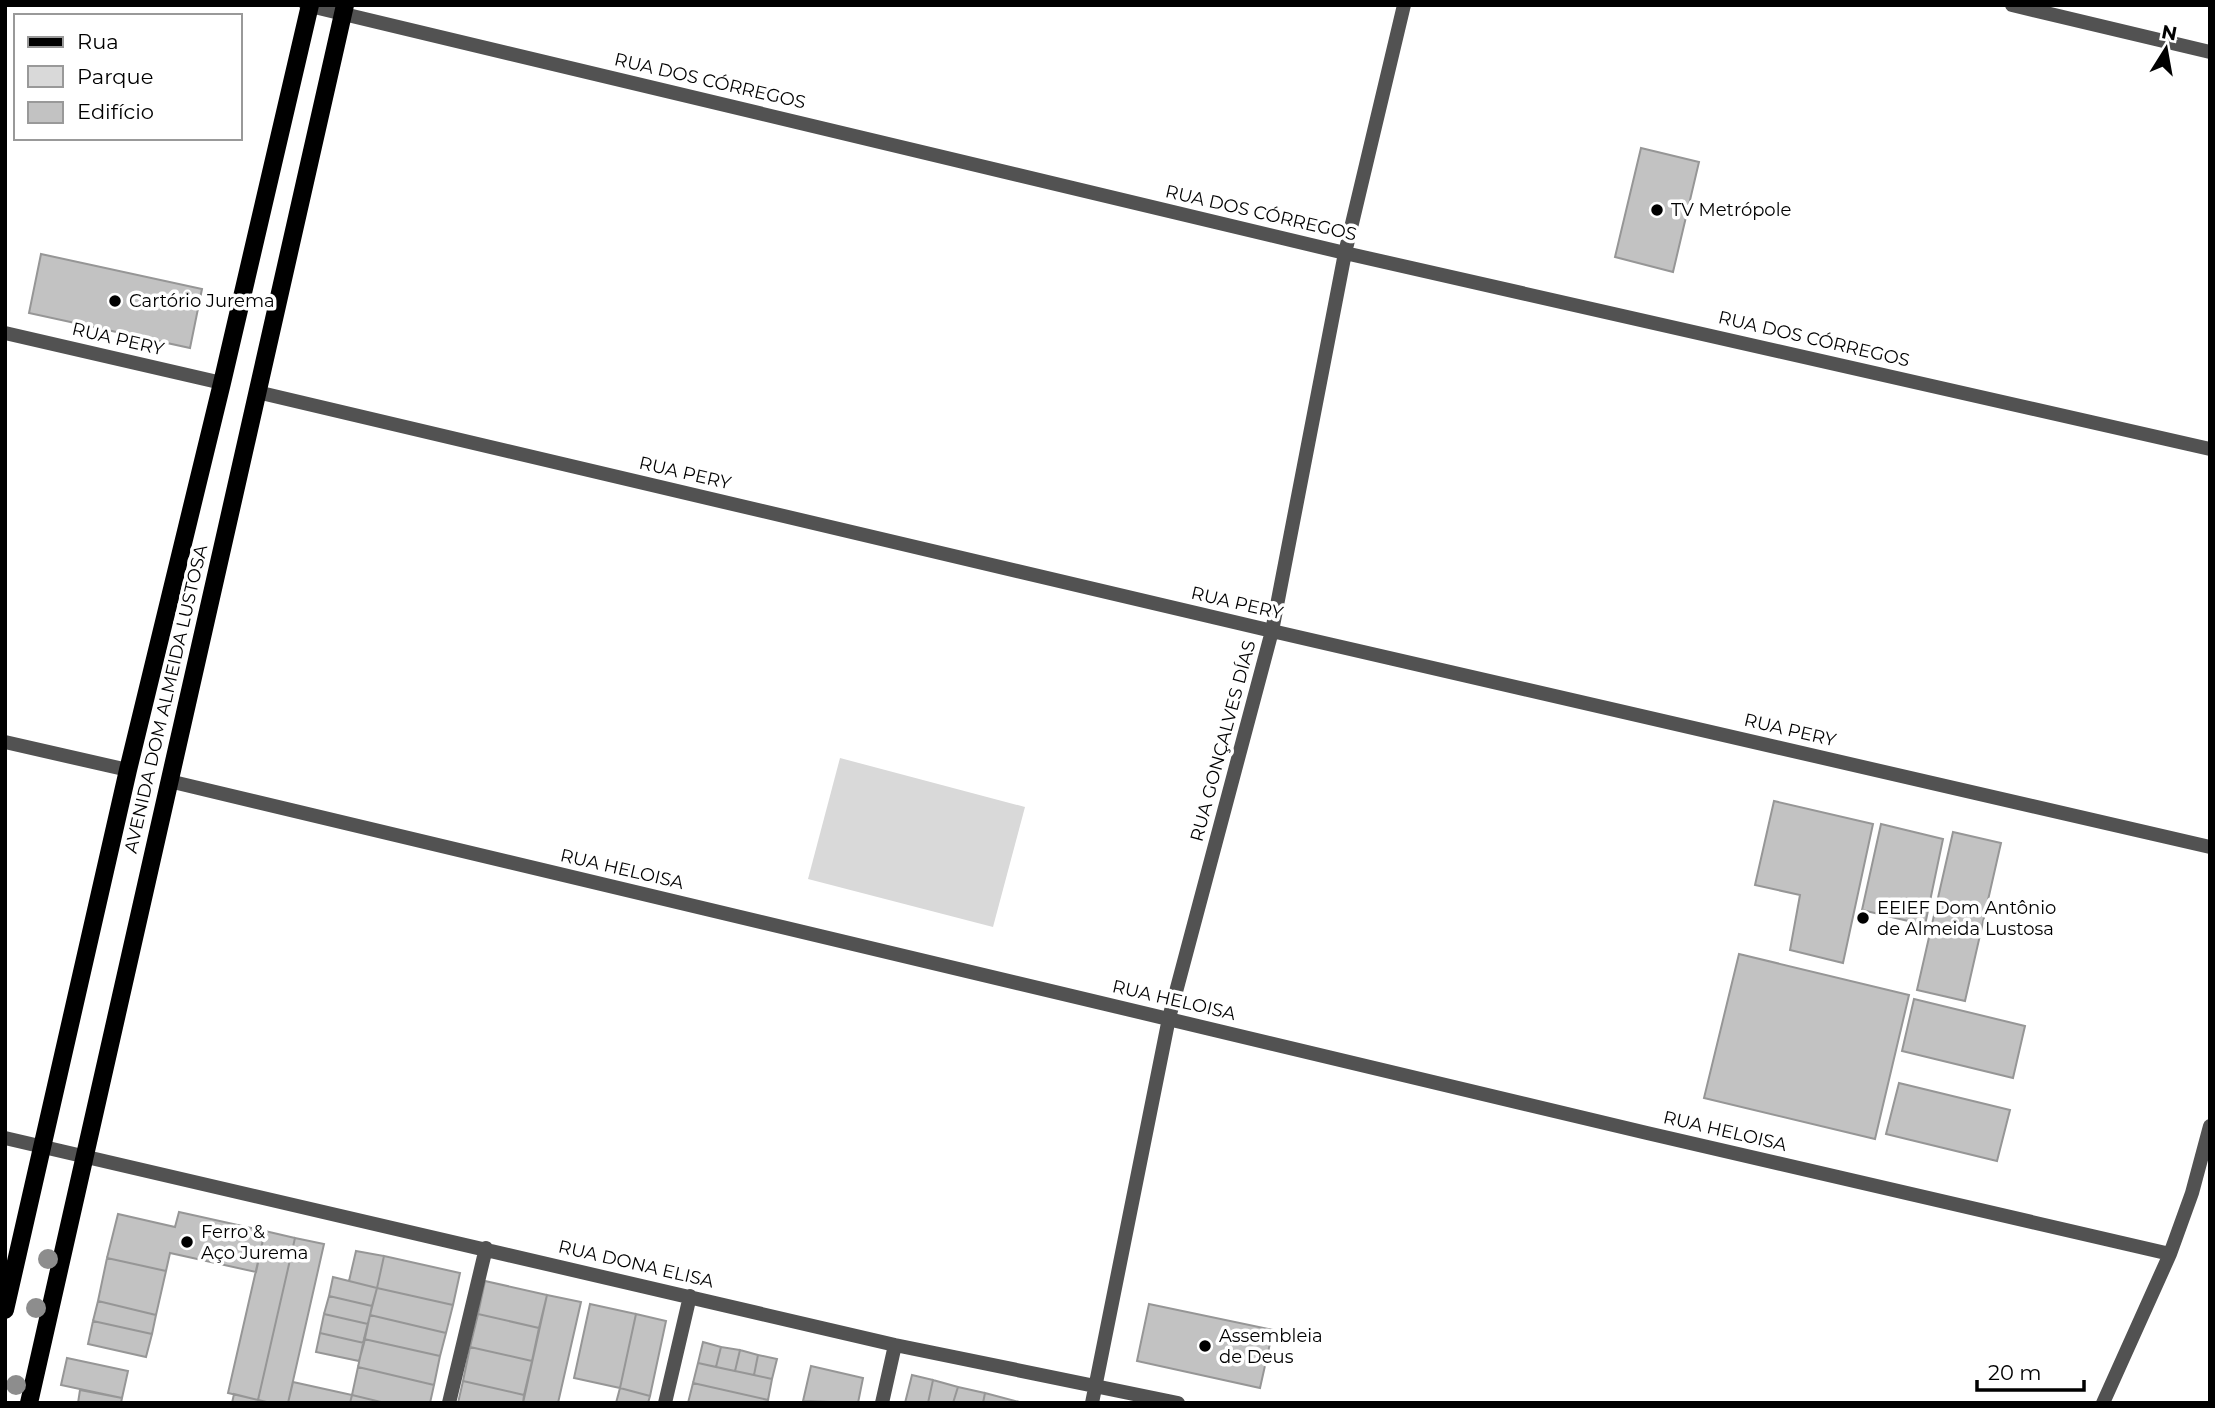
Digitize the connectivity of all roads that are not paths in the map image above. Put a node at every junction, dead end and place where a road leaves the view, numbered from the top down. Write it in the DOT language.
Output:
graph roads {
  1 [pos="1404,5"];
  2 [pos="2012,5"];
  3 [pos="309,6"];
  4 [pos="344,9"];
  5 [pos="2210,52"];
  6 [pos="1345,253"];
  7 [pos="5,333"];
  8 [pos="222,383"];
  9 [pos="257,392"];
  10 [pos="2210,449"];
  11 [pos="1272,631"];
  12 [pos="5,742"];
  13 [pos="128,770"];
  14 [pos="169,781"];
  15 [pos="2210,847"];
  16 [pos="1169,1018"];
  17 [pos="2210,1126"];
  18 [pos="5,1138"];
  19 [pos="43,1147"];
  20 [pos="86,1158"];
  21 [pos="486,1248"];
  22 [pos="2170,1254"];
  23 [pos="690,1296"];
  24 [pos="5,1310"];
  25 [pos="895,1345"];
  26 [pos="1096,1385"];
  27 [pos="29,1403"];
  28 [pos="449,1403"];
  29 [pos="665,1403"];
  30 [pos="882,1403"];
  31 [pos="1092,1403"];
  32 [pos="1178,1403"];
  33 [pos="2103,1403"];
  1 -- 6 [label="street, RUA GONÇALVES DÍAS"];
  2 -- 5 [label="street"];
  3 -- 4 [label="street, RUA DOS CÓRREGOS"];
  3 -- 8 [label="main road, AVENIDA DOM ALMEIDA LUSTOSA"];
  4 -- 6 [label="street, RUA DOS CÓRREGOS"];
  4 -- 9 [label="main road, AVENIDA DOM ALMEIDA LUSTOSA"];
  6 -- 10 [label="street, RUA DOS CÓRREGOS"];
  6 -- 11 [label="street, RUA GONÇALVES DÍAS"];
  7 -- 8 [label="street, RUA PERY"];
  8 -- 13 [label="main road, AVENIDA DOM ALMEIDA LUSTOSA"];
  9 -- 11 [label="street, RUA PERY"];
  9 -- 14 [label="main road, AVENIDA DOM ALMEIDA LUSTOSA"];
  11 -- 15 [label="street, RUA PERY"];
  11 -- 16 [label="street, RUA GONÇALVES DÍAS"];
  12 -- 13 [label="street"];
  13 -- 19 [label="main road, AVENIDA DOM ALMEIDA LUSTOSA"];
  14 -- 16 [label="street, RUA HELOISA"];
  14 -- 20 [label="main road, AVENIDA DOM ALMEIDA LUSTOSA"];
  16 -- 22 [label="street, RUA HELOISA"];
  16 -- 26 [label="street, RUA GONÇALVES DÍAS"];
  17 -- 22 [label="street"];
  18 -- 19 [label="street, RUA DONA ELISA"];
  19 -- 20 [label="street, RUA DONA ELISA"];
  19 -- 24 [label="main road, AVENIDA DOM ALMEIDA LUSTOSA"];
  20 -- 21 [label="street, RUA DONA ELISA"];
  20 -- 27 [label="main road, AVENIDA DOM ALMEIDA LUSTOSA"];
  21 -- 23 [label="street, RUA DONA ELISA"];
  21 -- 28 [label="street"];
  22 -- 33 [label="street"];
  23 -- 25 [label="street, RUA DONA ELISA"];
  23 -- 29 [label="street"];
  25 -- 26 [label="street, RUA DONA ELISA"];
  25 -- 30 [label="street"];
  26 -- 31 [label="street, RUA GONÇALVES DÍAS"];
  26 -- 32 [label="street, RUA DONA ELISA"];
}
